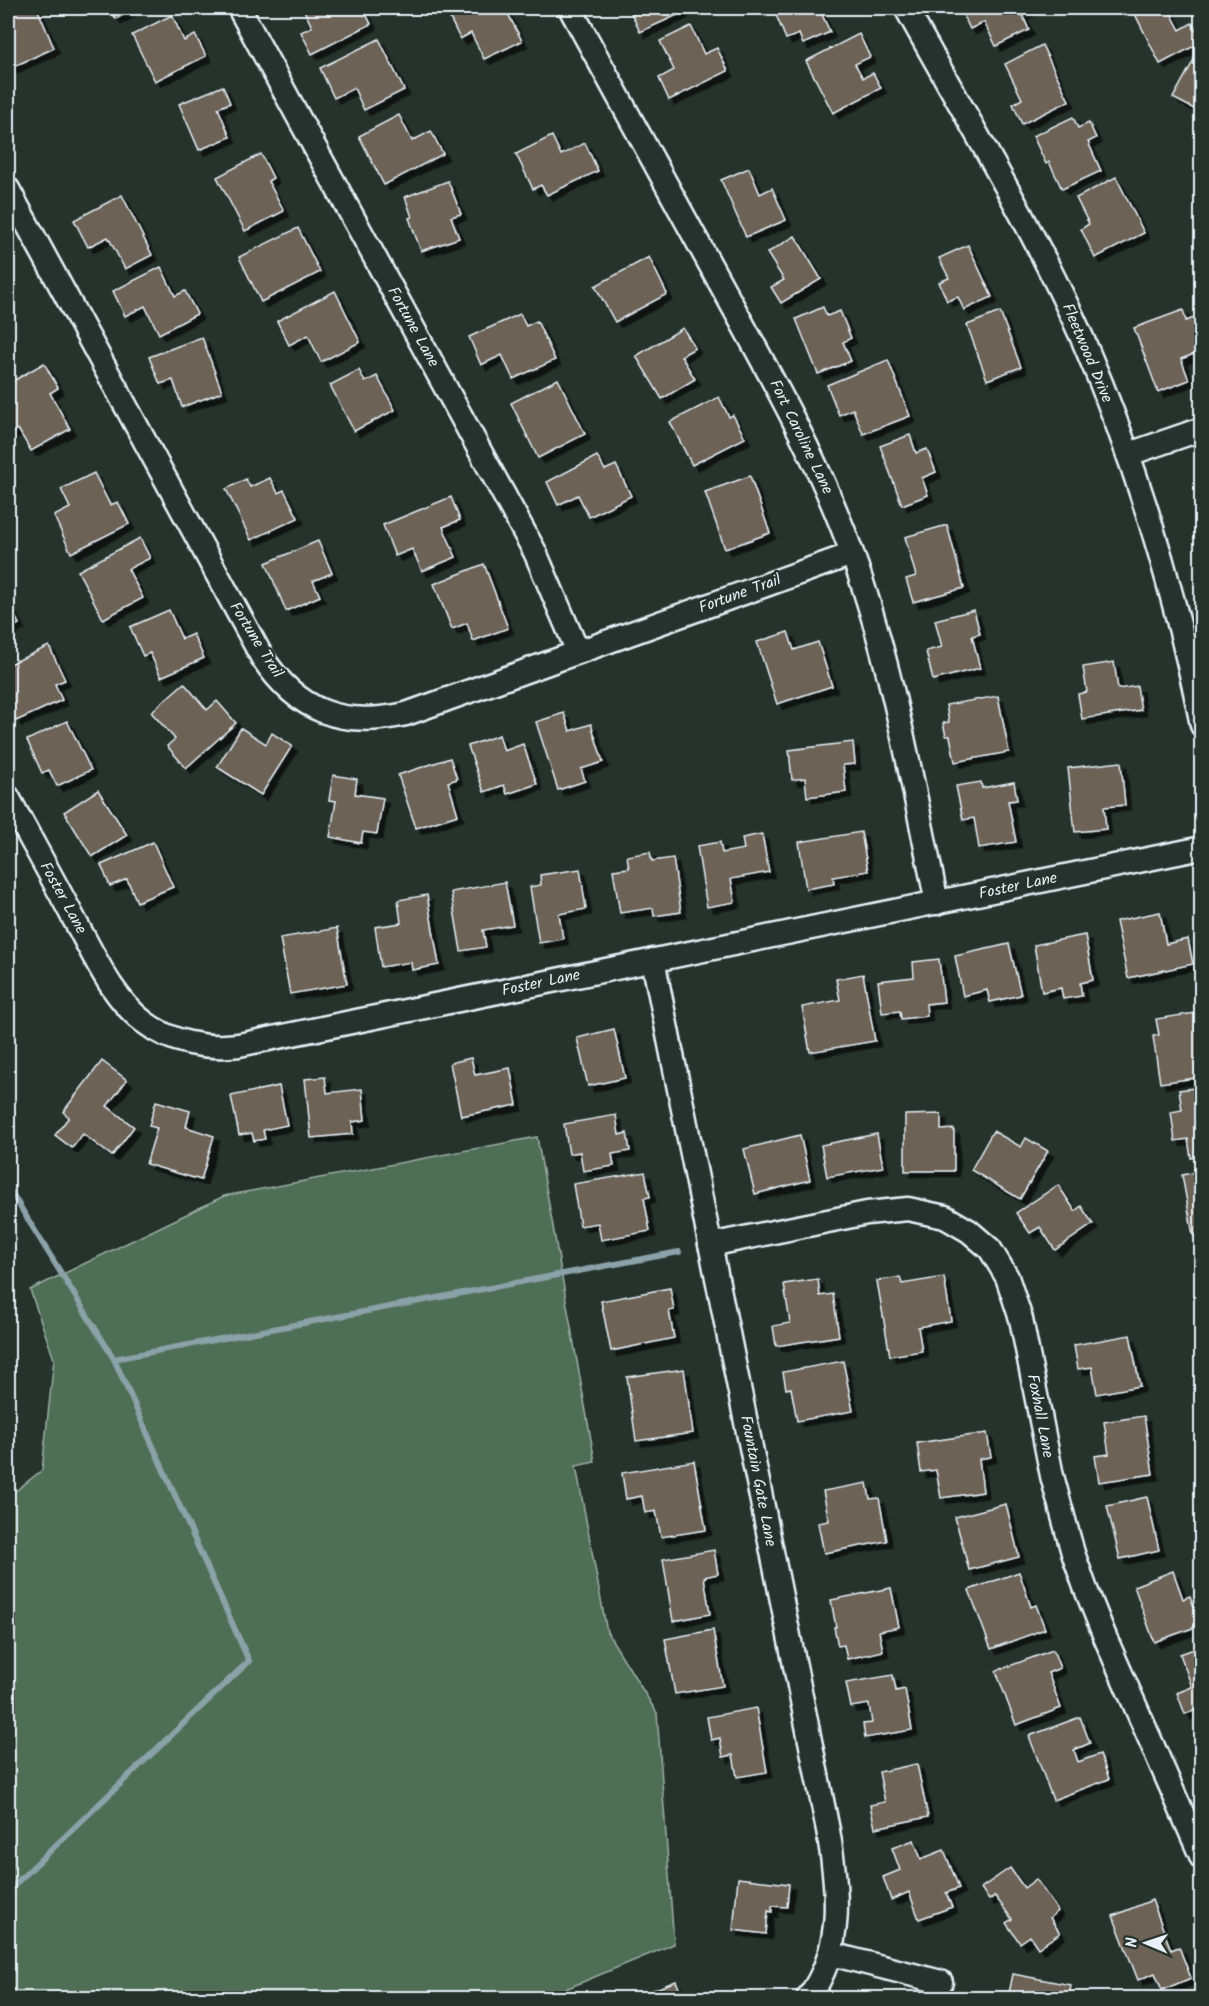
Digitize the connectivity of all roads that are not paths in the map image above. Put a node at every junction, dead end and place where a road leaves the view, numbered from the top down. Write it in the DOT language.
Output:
graph roads {
  1 [pos="239,8"];
  2 [pos="570,8"];
  3 [pos="906,8"];
  4 [pos="8,189"];
  5 [pos="1202,429"];
  6 [pos="1129,454"];
  7 [pos="852,554"];
  8 [pos="578,652"];
  9 [pos="1202,725"];
  10 [pos="8,797"];
  11 [pos="1202,848"];
  12 [pos="937,903"];
  13 [pos="653,960"];
  14 [pos="710,1245"];
  15 [pos="1202,1858"];
  16 [pos="831,1954"];
  17 [pos="941,1982"];
  18 [pos="808,1998"];
  1 -- 8 [label="street, Fortune Lane"];
  2 -- 7 [label="street, Fort Caroline Lane"];
  3 -- 6 [label="street, Fleetwood Drive"];
  4 -- 8 [label="street, Fortune Trail"];
  5 -- 6 [label="street"];
  6 -- 9 [label="street, Fleetwood Drive"];
  7 -- 8 [label="street, Fortune Trail"];
  7 -- 12 [label="street, Fort Caroline Lane"];
  10 -- 13 [label="street, Foster Lane"];
  11 -- 12 [label="street, Foster Lane"];
  12 -- 13 [label="street, Foster Lane"];
  13 -- 14 [label="street, Fountain Gate Lane"];
  14 -- 15 [label="street, Foxhall Lane"];
  14 -- 16 [label="street, Fountain Gate Lane"];
  16 -- 17 [label="street"];
  16 -- 18 [label="street, Fountain Gate Lane"];
}
